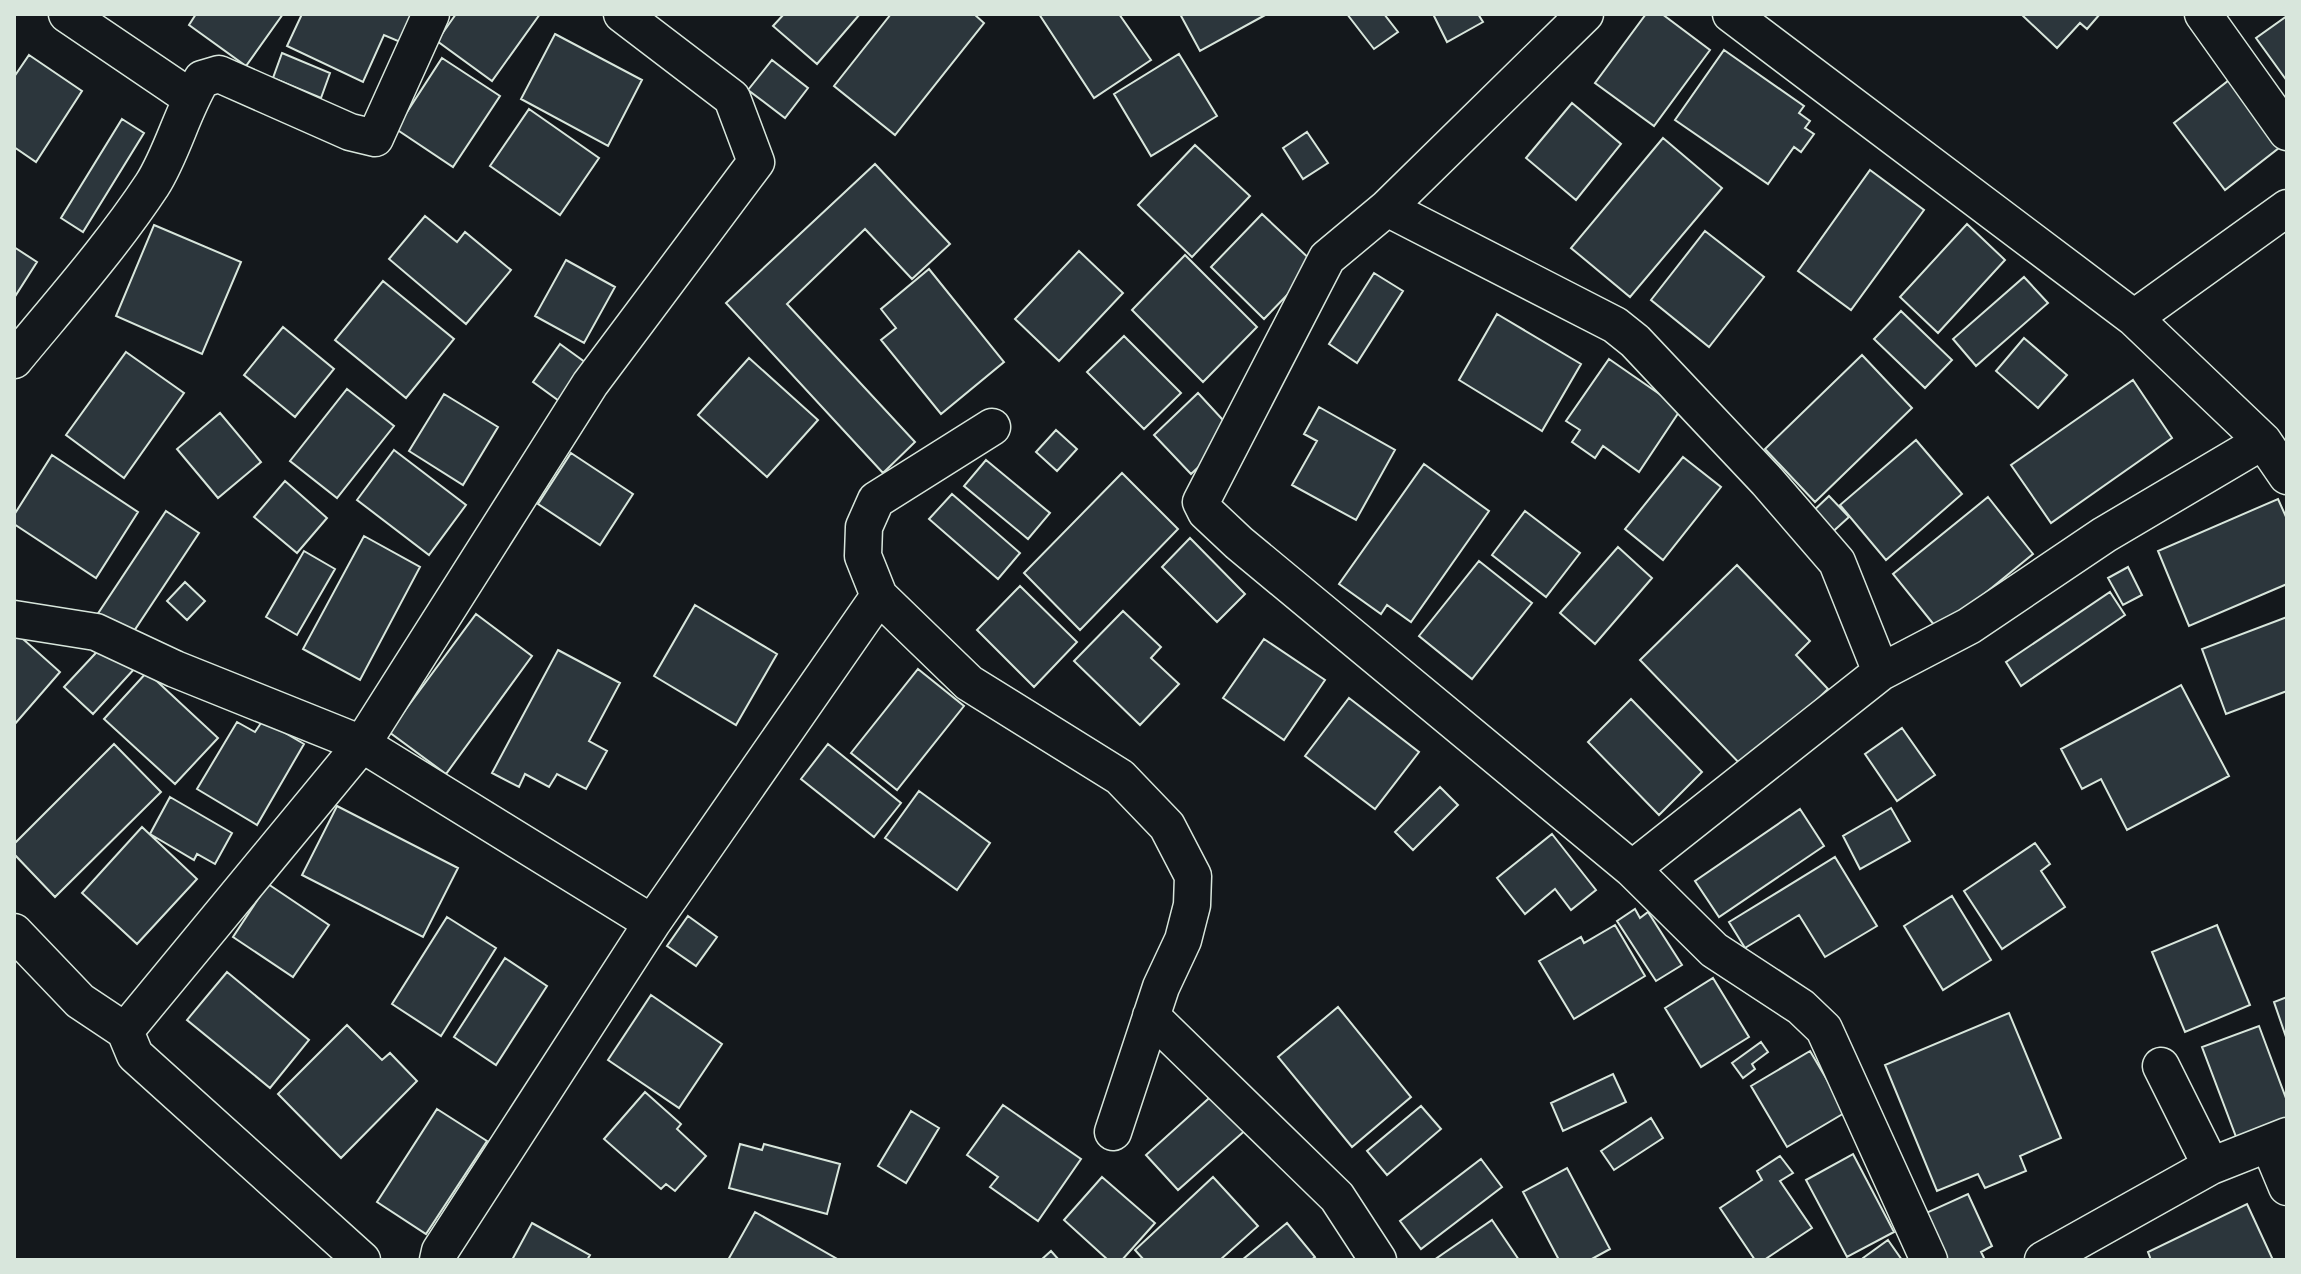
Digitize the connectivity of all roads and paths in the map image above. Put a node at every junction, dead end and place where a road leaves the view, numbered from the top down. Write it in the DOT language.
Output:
graph roads {
  1 [pos="67,14"];
  2 [pos="431,14"];
  3 [pos="622,14"];
  4 [pos="1585,14"];
  5 [pos="1731,14"];
  6 [pos="2203,14"];
  7 [pos="191,98"];
  8 [pos="2287,132"];
  9 [pos="1387,208"];
  10 [pos="2287,208"];
  11 [pos="2134,318"];
  12 [pos="14,360"];
  13 [pos="992,427"];
  14 [pos="2263,441"];
  15 [pos="2287,476"];
  16 [pos="879,596"];
  17 [pos="14,619"];
  18 [pos="1881,672"];
  19 [pos="362,744"];
  20 [pos="1632,869"];
  21 [pos="652,923"];
  22 [pos="14,932"];
  23 [pos="1151,1016"];
  24 [pos="125,1031"];
  25 [pos="2161,1066"];
  26 [pos="1113,1132"];
  27 [pos="2278,1140"];
  28 [pos="2211,1166"];
  29 [pos="2287,1187"];
  30 [pos="362,1260"];
  31 [pos="438,1260"];
  32 [pos="1378,1260"];
  33 [pos="1929,1260"];
  34 [pos="2043,1260"];
  1 -- 7 [label="street"];
  2 -- 7 [label="street"];
  3 -- 19 [label="street"];
  4 -- 9 [label="street"];
  5 -- 11 [label="street"];
  6 -- 8 [label="street"];
  7 -- 12 [label="street"];
  9 -- 18 [label="street"];
  9 -- 20 [label="street"];
  10 -- 11 [label="street"];
  11 -- 14 [label="street"];
  13 -- 16 [label="street"];
  14 -- 15 [label="street"];
  14 -- 18 [label="street"];
  16 -- 21 [label="street"];
  16 -- 23 [label="street"];
  17 -- 19 [label="street"];
  18 -- 20 [label="street"];
  19 -- 21 [label="street"];
  19 -- 24 [label="street"];
  20 -- 33 [label="street"];
  21 -- 31 [label="street"];
  22 -- 24 [label="street"];
  23 -- 26 [label="street"];
  23 -- 32 [label="street"];
  24 -- 30 [label="street"];
  25 -- 28 [label="street"];
  27 -- 28 [label="street"];
  27 -- 29 [label="street"];
  28 -- 34 [label="street"];
}
